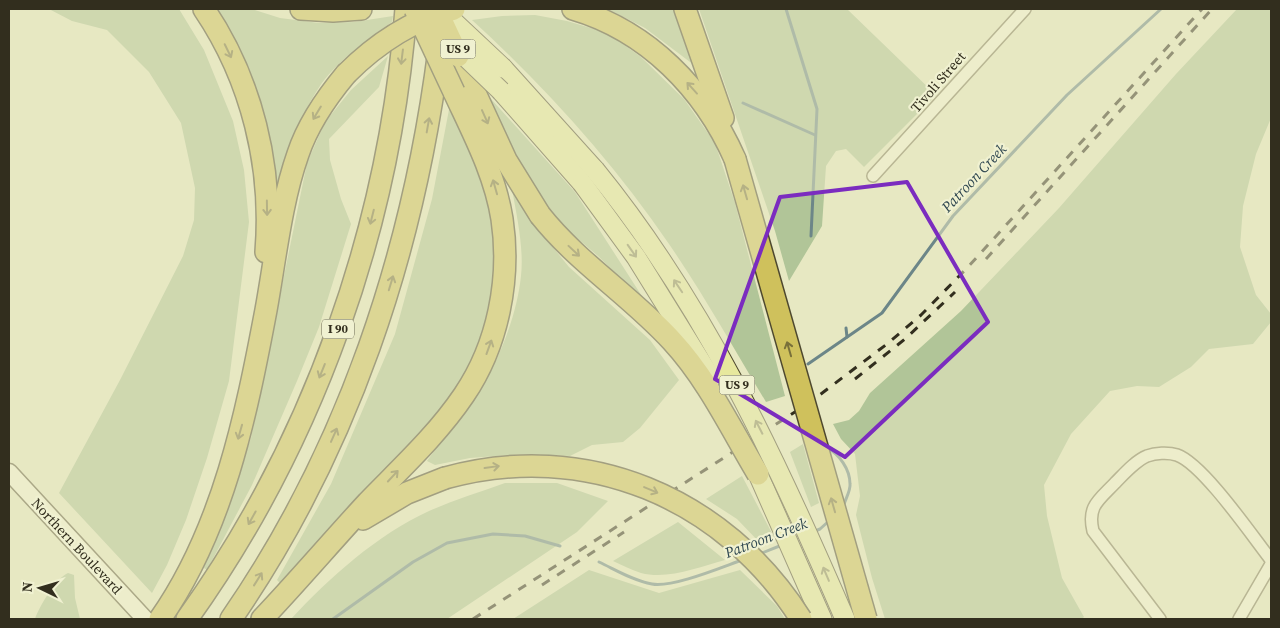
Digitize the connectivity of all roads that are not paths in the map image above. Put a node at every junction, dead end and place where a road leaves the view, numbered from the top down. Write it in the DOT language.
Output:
graph roads {
  1 [pos="204,9"];
  2 [pos="301,9"];
  3 [pos="356,9"];
  4 [pos="406,9"];
  5 [pos="415,9"];
  6 [pos="436,9"];
  7 [pos="442,9"];
  8 [pos="454,9"];
  9 [pos="573,9"];
  10 [pos="685,9"];
  11 [pos="1026,9"];
  12 [pos="735,159"];
  13 [pos="873,176"];
  14 [pos="588,177"];
  15 [pos="257,357"];
  16 [pos="9,472"];
  17 [pos="758,474"];
  18 [pos="325,552"];
  19 [pos="1271,562"];
  20 [pos="145,619"];
  21 [pos="160,619"];
  22 [pos="187,619"];
  23 [pos="231,619"];
  24 [pos="262,619"];
  25 [pos="801,619"];
  26 [pos="822,619"];
  27 [pos="845,619"];
  28 [pos="866,619"];
  29 [pos="1160,619"];
  30 [pos="1239,619"];
  1 -- 15 [label="highway, one-way"];
  2 -- 3 [label="highway"];
  4 -- 22 [label="highway, I 90, one-way"];
  5 -- 14 [label="main road, US 9, bridge"];
  18 -- 5 [label="highway, one-way, bridge"];
  6 -- 17 [label="highway, one-way, bridge"];
  7 -- 14 [label="main road, US 9, bridge"];
  23 -- 7 [label="highway, I 90, one-way"];
  8 -- 15 [label="highway, one-way, bridge"];
  12 -- 9 [label="highway, one-way"];
  10 -- 12 [label="highway"];
  11 -- 13 [label="street, Tivoli Street"];
  28 -- 12 [label="highway, one-way, bridge"];
  14 -- 17 [label="main road, US 9, one-way, bridge"];
  27 -- 14 [label="main road, US 9, one-way, bridge"];
  15 -- 21 [label="highway, one-way"];
  16 -- 20 [label="main road, Northern Boulevard"];
  17 -- 26 [label="main road, US 9"];
  18 -- 24 [label="highway"];
  18 -- 25 [label="highway, one-way, bridge"];
  19 -- 29 [label="street"];
  19 -- 30 [label="street"];
}
